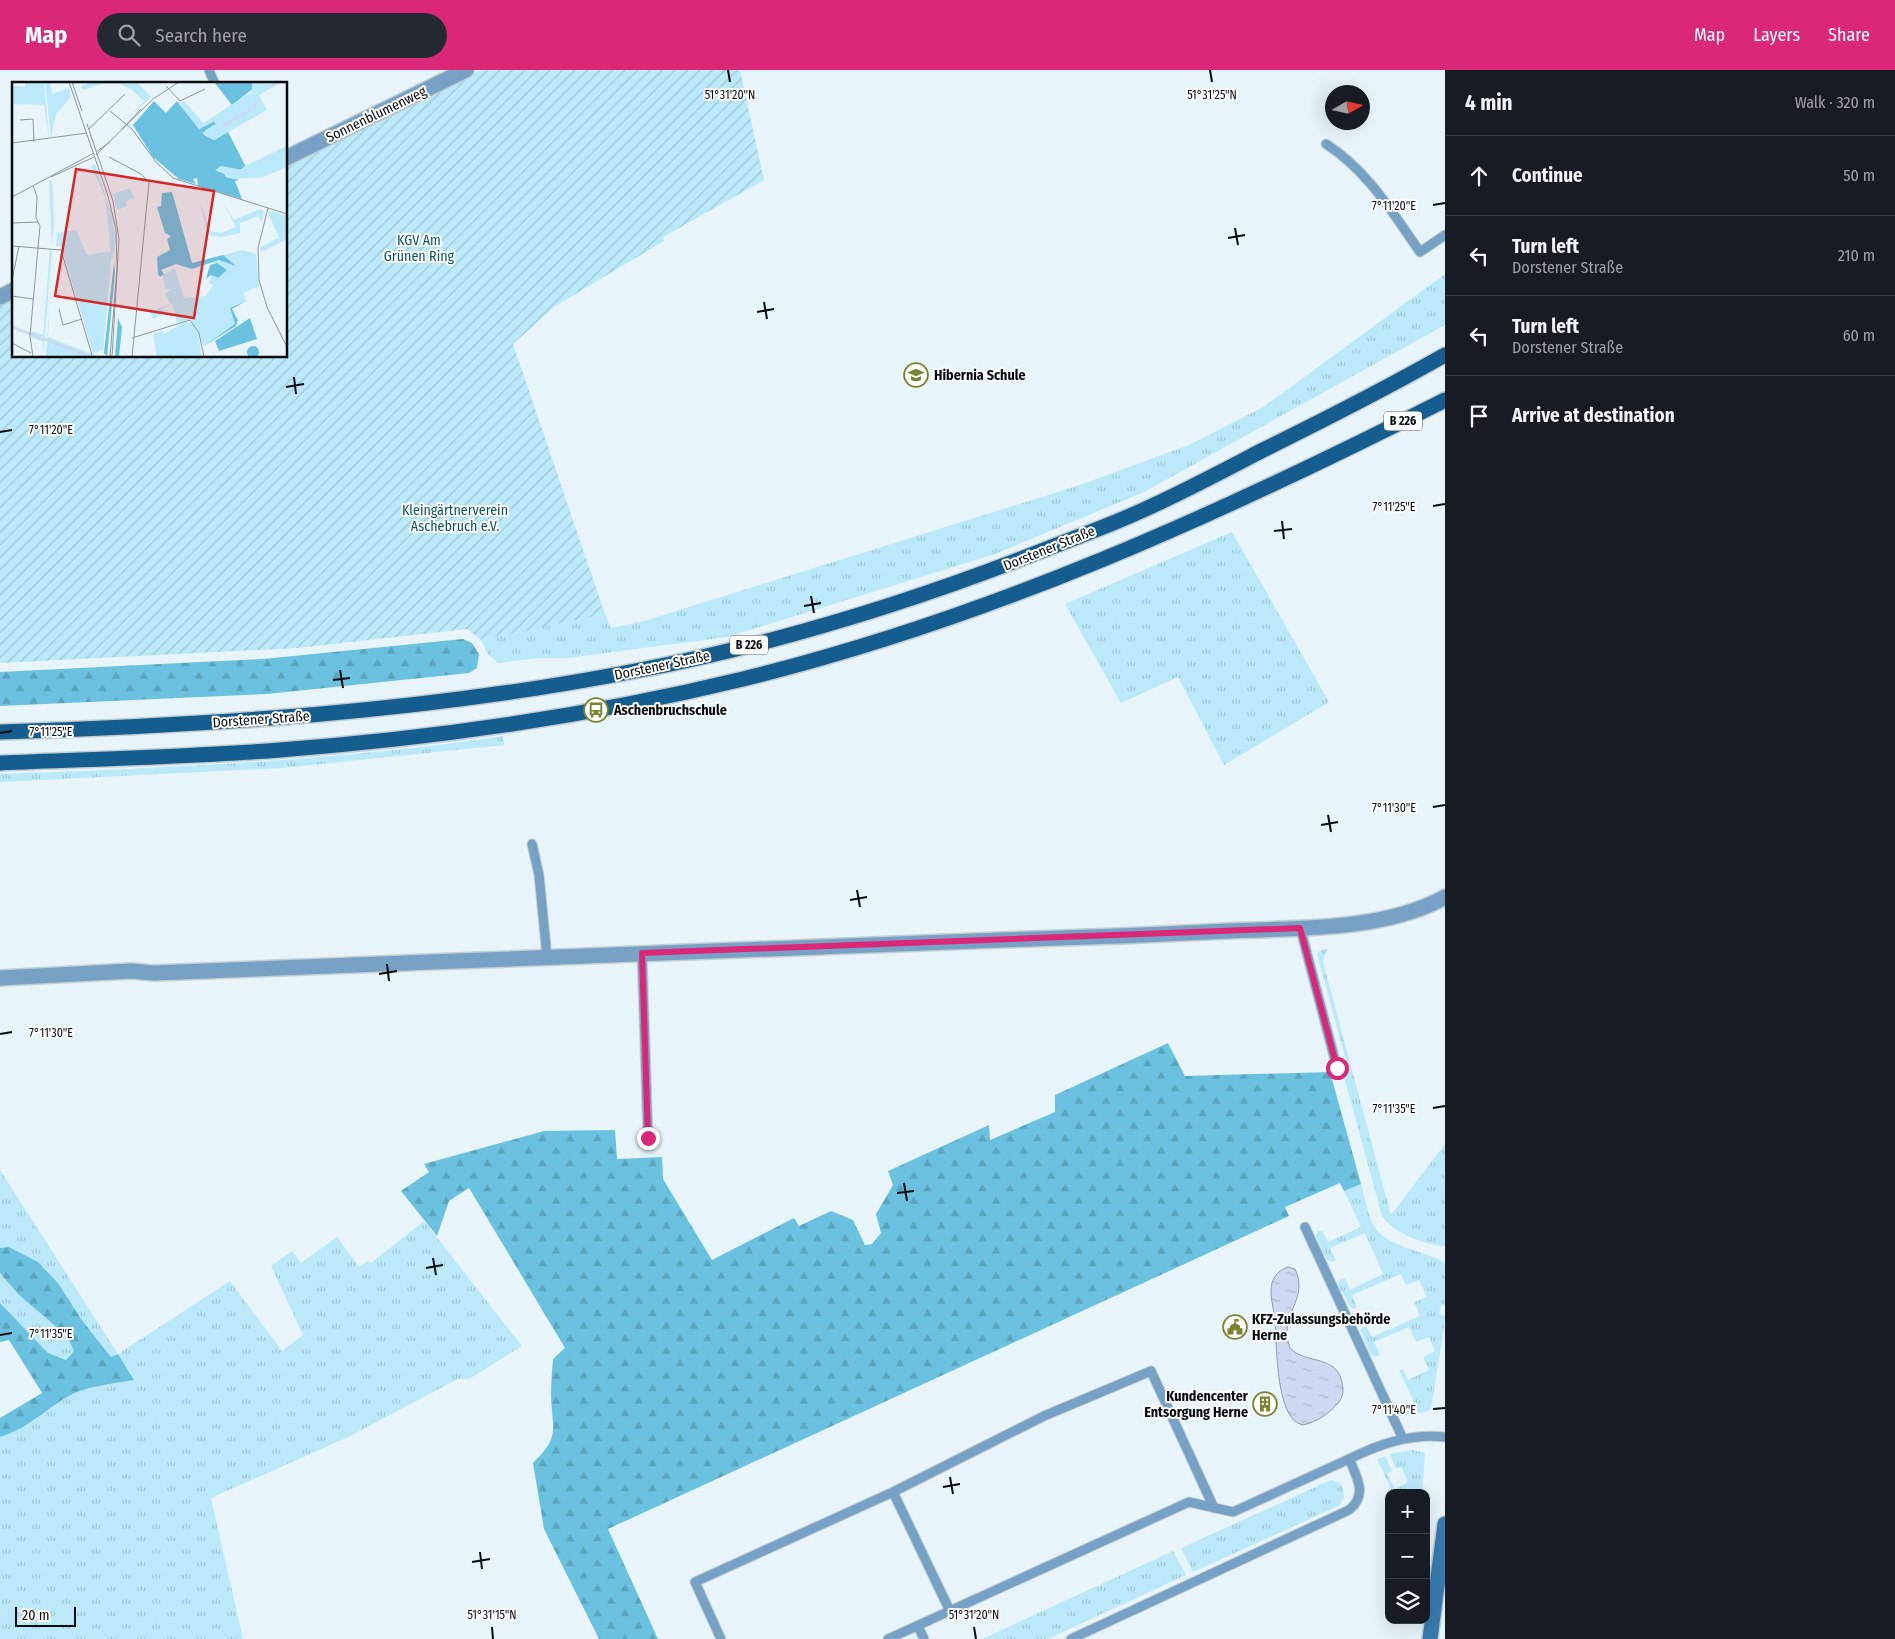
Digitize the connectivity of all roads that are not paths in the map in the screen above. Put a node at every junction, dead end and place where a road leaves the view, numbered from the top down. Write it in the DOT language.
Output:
graph roads {
  1 [pos="208,70"];
  2 [pos="466,70"];
  3 [pos="215,82"];
  4 [pos="1326,144"];
  5 [pos="288,157"];
  6 [pos="1445,235"];
  7 [pos="12,291"];
  8 [pos="0,297"];
  9 [pos="1445,355"];
  10 [pos="1445,400"];
  11 [pos="0,732"];
  12 [pos="0,763"];
  13 [pos="532,844"];
  14 [pos="1445,898"];
  15 [pos="1300,928"];
  16 [pos="642,953"];
  17 [pos="547,957"];
  18 [pos="0,978"];
  19 [pos="1337,1068"];
  20 [pos="648,1138"];
  21 [pos="1305,1227"];
  22 [pos="1445,1437"];
  23 [pos="1403,1439"];
  24 [pos="1349,1459"];
  25 [pos="893,1492"];
  26 [pos="1214,1508"];
  27 [pos="1445,1524"];
  28 [pos="950,1611"];
  29 [pos="918,1626"];
  30 [pos="721,1639"];
  31 [pos="888,1639"];
  32 [pos="924,1639"];
  33 [pos="1071,1639"];
  34 [pos="1430,1639"];
  1 -- 3 [label="lane"];
  2 -- 5 [label="street, Sonnenblumenweg"];
  4 -- 6 [label="lane"];
  7 -- 8 [label="street"];
  9 -- 11 [label="main road, Dorstener Straße / B 226"];
  10 -- 12 [label="main road, B 226"];
  13 -- 17 [label="lane"];
  14 -- 15 [label="street"];
  15 -- 16 [label="street"];
  15 -- 19 [label="lane"];
  16 -- 17 [label="street"];
  16 -- 20 [label="lane"];
  17 -- 18 [label="street"];
  21 -- 23 [label="lane"];
  22 -- 23 [label="lane"];
  23 -- 24 [label="lane"];
  24 -- 26 [label="lane"];
  24 -- 33 [label="lane"];
  25 -- 26 [label="lane"];
  25 -- 28 [label="lane"];
  25 -- 30 [label="lane"];
  26 -- 28 [label="lane"];
  27 -- 34 [label="street"];
  28 -- 29 [label="lane"];
  29 -- 31 [label="lane"];
  29 -- 32 [label="lane"];
}
